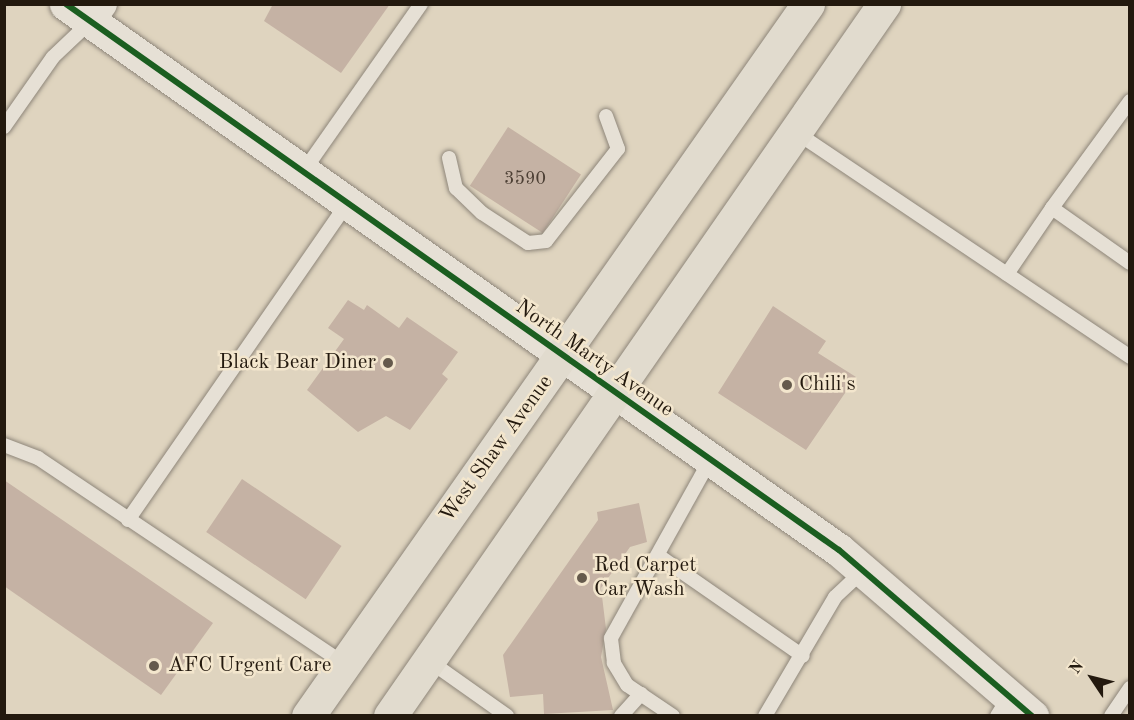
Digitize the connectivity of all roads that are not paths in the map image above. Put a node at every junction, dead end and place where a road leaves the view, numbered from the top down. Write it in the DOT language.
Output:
graph roads {
  1 [pos="422,4"];
  2 [pos="808,4"];
  3 [pos="885,4"];
  4 [pos="86,10"];
  5 [pos="1130,101"];
  6 [pos="606,116"];
  7 [pos="4,127"];
  8 [pos="797,133"];
  9 [pos="449,158"];
  10 [pos="303,173"];
  11 [pos="347,204"];
  12 [pos="1052,207"];
  13 [pos="1130,263"];
  14 [pos="1007,274"];
  15 [pos="563,357"];
  16 [pos="1130,357"];
  17 [pos="614,394"];
  18 [pos="4,445"];
  19 [pos="710,460"];
  20 [pos="128,520"];
  21 [pos="659,556"];
  22 [pos="864,570"];
  23 [pos="803,656"];
  24 [pos="428,660"];
  25 [pos="344,664"];
  26 [pos="1130,688"];
  27 [pos="641,694"];
  28 [pos="1012,709"];
  29 [pos="308,716"];
  30 [pos="332,716"];
  31 [pos="390,716"];
  32 [pos="507,716"];
  33 [pos="621,716"];
  34 [pos="673,716"];
  35 [pos="765,716"];
  36 [pos="1111,716"];
  1 -- 10 [label="lane"];
  2 -- 15 [label="main road, West Shaw Avenue"];
  3 -- 8 [label="main road"];
  4 -- 7 [label="lane"];
  4 -- 10 [label="street, North Marty Avenue"];
  5 -- 12 [label="lane"];
  6 -- 9 [label="lane"];
  8 -- 14 [label="lane"];
  8 -- 17 [label="main road"];
  10 -- 11 [label="street, North Marty Avenue"];
  11 -- 15 [label="street, North Marty Avenue"];
  11 -- 20 [label="lane"];
  12 -- 13 [label="lane"];
  12 -- 14 [label="lane"];
  14 -- 16 [label="lane"];
  15 -- 17 [label="street, North Marty Avenue"];
  15 -- 25 [label="main road, West Shaw Avenue"];
  17 -- 19 [label="street, North Marty Avenue"];
  17 -- 24 [label="main road"];
  18 -- 20 [label="lane"];
  19 -- 21 [label="lane"];
  19 -- 22 [label="street, North Marty Avenue"];
  20 -- 25 [label="lane"];
  21 -- 23 [label="lane"];
  21 -- 27 [label="lane"];
  22 -- 23 [label="lane"];
  22 -- 28 [label="street, North Marty Avenue"];
  23 -- 35 [label="lane"];
  24 -- 31 [label="main road"];
  24 -- 32 [label="lane"];
  25 -- 29 [label="main road, West Shaw Avenue"];
  25 -- 30 [label="main road"];
  26 -- 36 [label="lane"];
  27 -- 33 [label="lane"];
  27 -- 34 [label="lane"];
}
